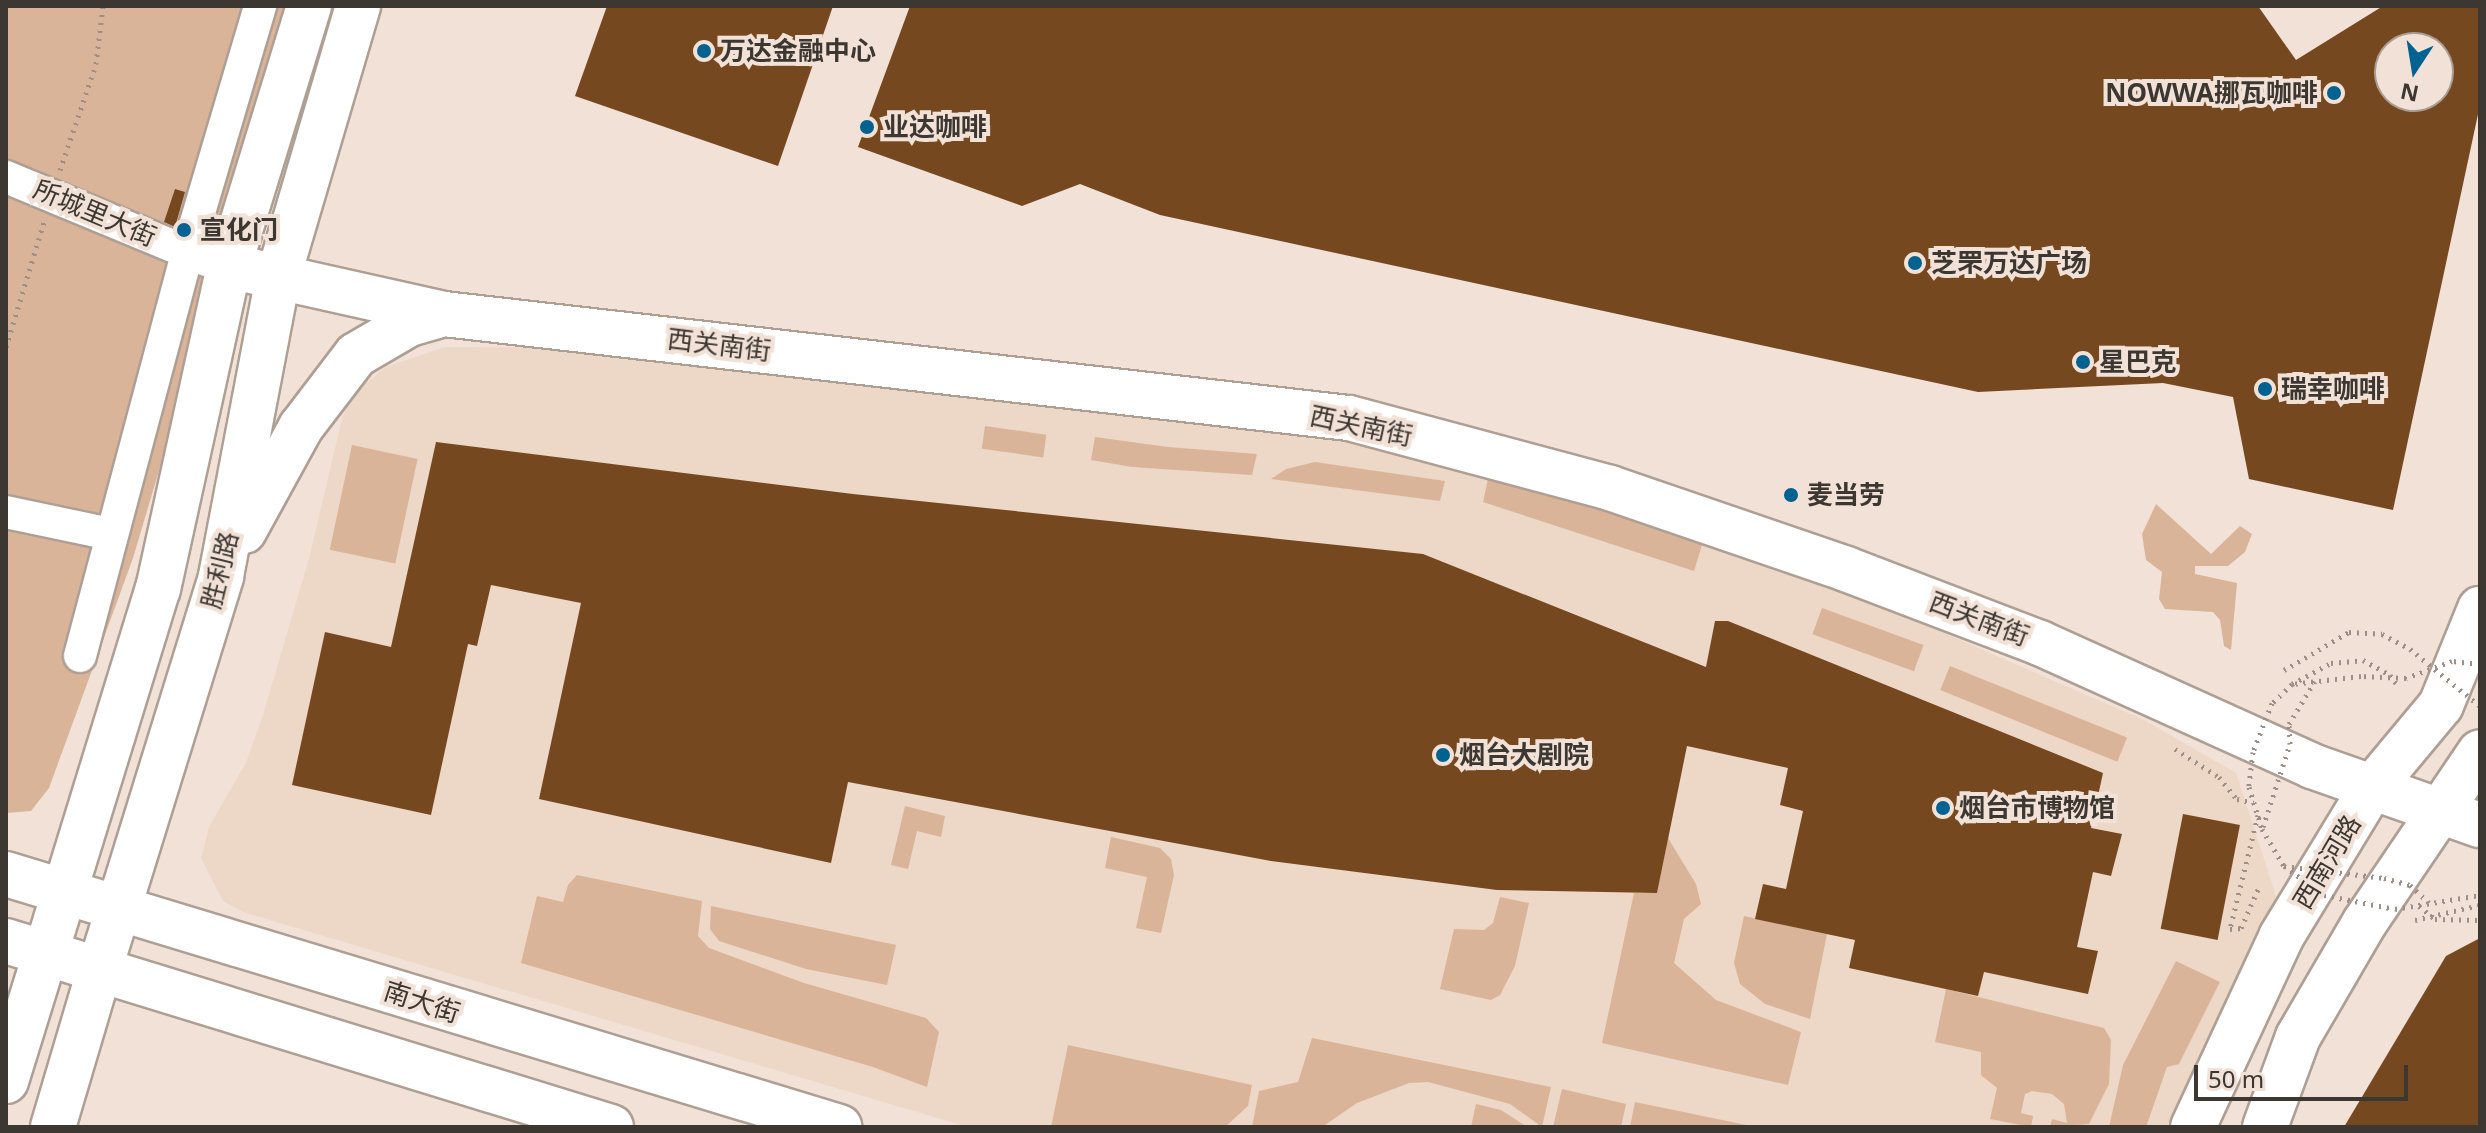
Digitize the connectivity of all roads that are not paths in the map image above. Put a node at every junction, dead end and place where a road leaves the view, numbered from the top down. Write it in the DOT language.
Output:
graph roads {
  1 [pos="260,6"];
  2 [pos="309,6"];
  3 [pos="358,6"];
  4 [pos="6,177"];
  5 [pos="187,253"];
  6 [pos="229,266"];
  7 [pos="278,278"];
  8 [pos="444,314"];
  9 [pos="6,512"];
  10 [pos="110,534"];
  11 [pos="221,576"];
  12 [pos="2480,609"];
  13 [pos="80,656"];
  14 [pos="2480,752"];
  15 [pos="2371,789"];
  16 [pos="2437,813"];
  17 [pos="2480,825"];
  18 [pos="6,874"];
  19 [pos="64,889"];
  20 [pos="120,906"];
  21 [pos="26,946"];
  22 [pos="100,968"];
  23 [pos="6,1081"];
  24 [pos="53,1127"];
  25 [pos="611,1127"];
  26 [pos="839,1127"];
  27 [pos="2193,1127"];
  28 [pos="2265,1127"];
  1 -- 5 [label="street"];
  2 -- 6 [label="main road"];
  3 -- 7 [label="main road, 胜利路"];
  4 -- 5 [label="street, 所城里大街"];
  5 -- 6 [label="street, 所城里大街"];
  5 -- 10 [label="street"];
  6 -- 7 [label="main road, 西关南街"];
  6 -- 19 [label="main road"];
  7 -- 8 [label="main road, 西关南街"];
  7 -- 11 [label="main road, 胜利路"];
  8 -- 11 [label="main road"];
  8 -- 15 [label="main road, 西关南街"];
  9 -- 10 [label="street"];
  10 -- 13 [label="street"];
  11 -- 20 [label="main road, 胜利路"];
  12 -- 15 [label="main road, 西南河路"];
  14 -- 16 [label="main road"];
  15 -- 16 [label="main road, 西关南街"];
  15 -- 27 [label="main road, 西南河路"];
  16 -- 17 [label="main road, 西关南街"];
  16 -- 28 [label="main road"];
  18 -- 19 [label="main road, 南大街"];
  19 -- 20 [label="main road, 南大街"];
  19 -- 21 [label="main road"];
  20 -- 22 [label="main road, 胜利路"];
  20 -- 26 [label="main road, 南大街"];
  21 -- 22 [label="main road"];
  21 -- 23 [label="main road"];
  22 -- 24 [label="main road, 胜利路"];
  22 -- 25 [label="main road"];
}
